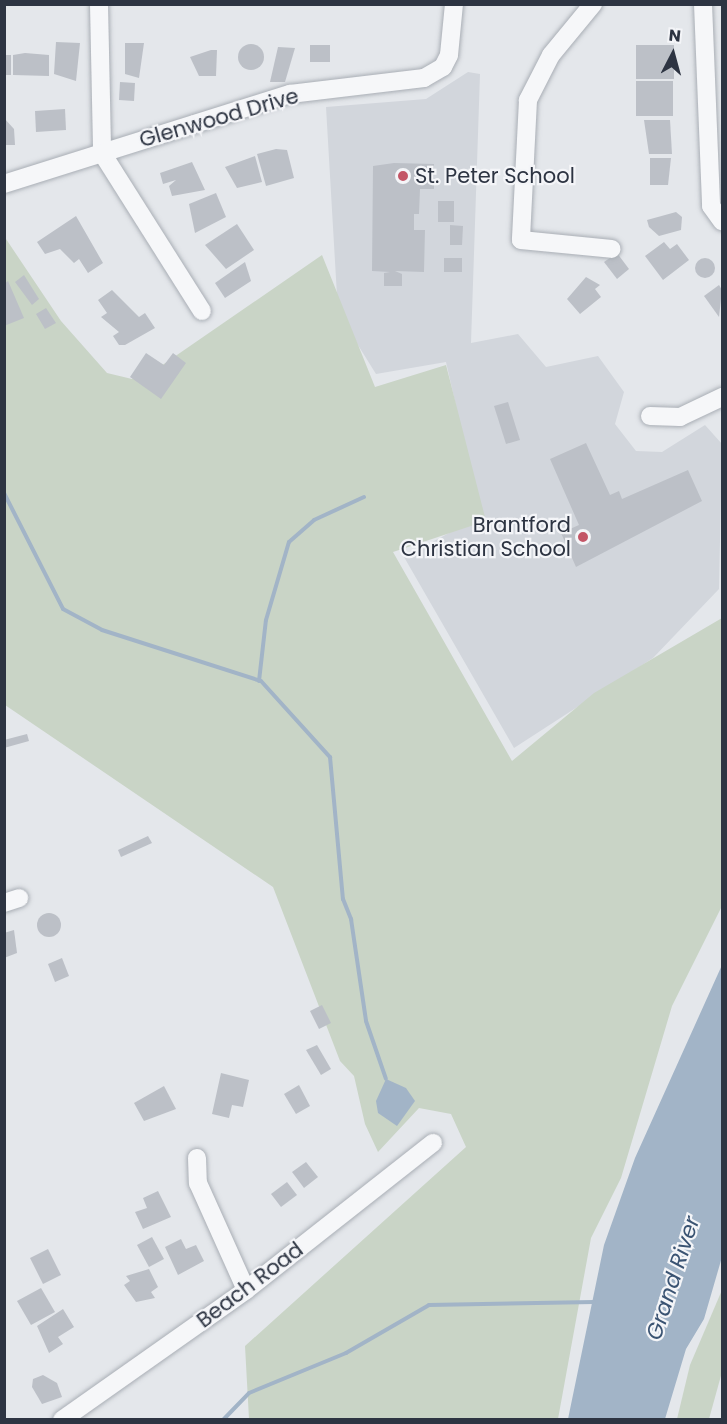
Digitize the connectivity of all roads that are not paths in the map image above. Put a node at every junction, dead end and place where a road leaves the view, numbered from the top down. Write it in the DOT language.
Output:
graph roads {
  1 [pos="99,4"];
  2 [pos="454,4"];
  3 [pos="593,4"];
  4 [pos="703,4"];
  5 [pos="102,153"];
  6 [pos="4,184"];
  7 [pos="723,221"];
  8 [pos="612,249"];
  9 [pos="202,311"];
  10 [pos="723,397"];
  11 [pos="650,416"];
  12 [pos="433,1143"];
  13 [pos="197,1158"];
  14 [pos="246,1290"];
  15 [pos="62,1419"];
  1 -- 5 [label="street"];
  2 -- 5 [label="street, Glenwood Drive"];
  3 -- 8 [label="street"];
  4 -- 7 [label="street"];
  5 -- 6 [label="street, Glenwood Drive"];
  5 -- 9 [label="street"];
  10 -- 11 [label="street"];
  12 -- 14 [label="street, Beach Road"];
  13 -- 14 [label="street"];
  14 -- 15 [label="street, Beach Road"];
}
